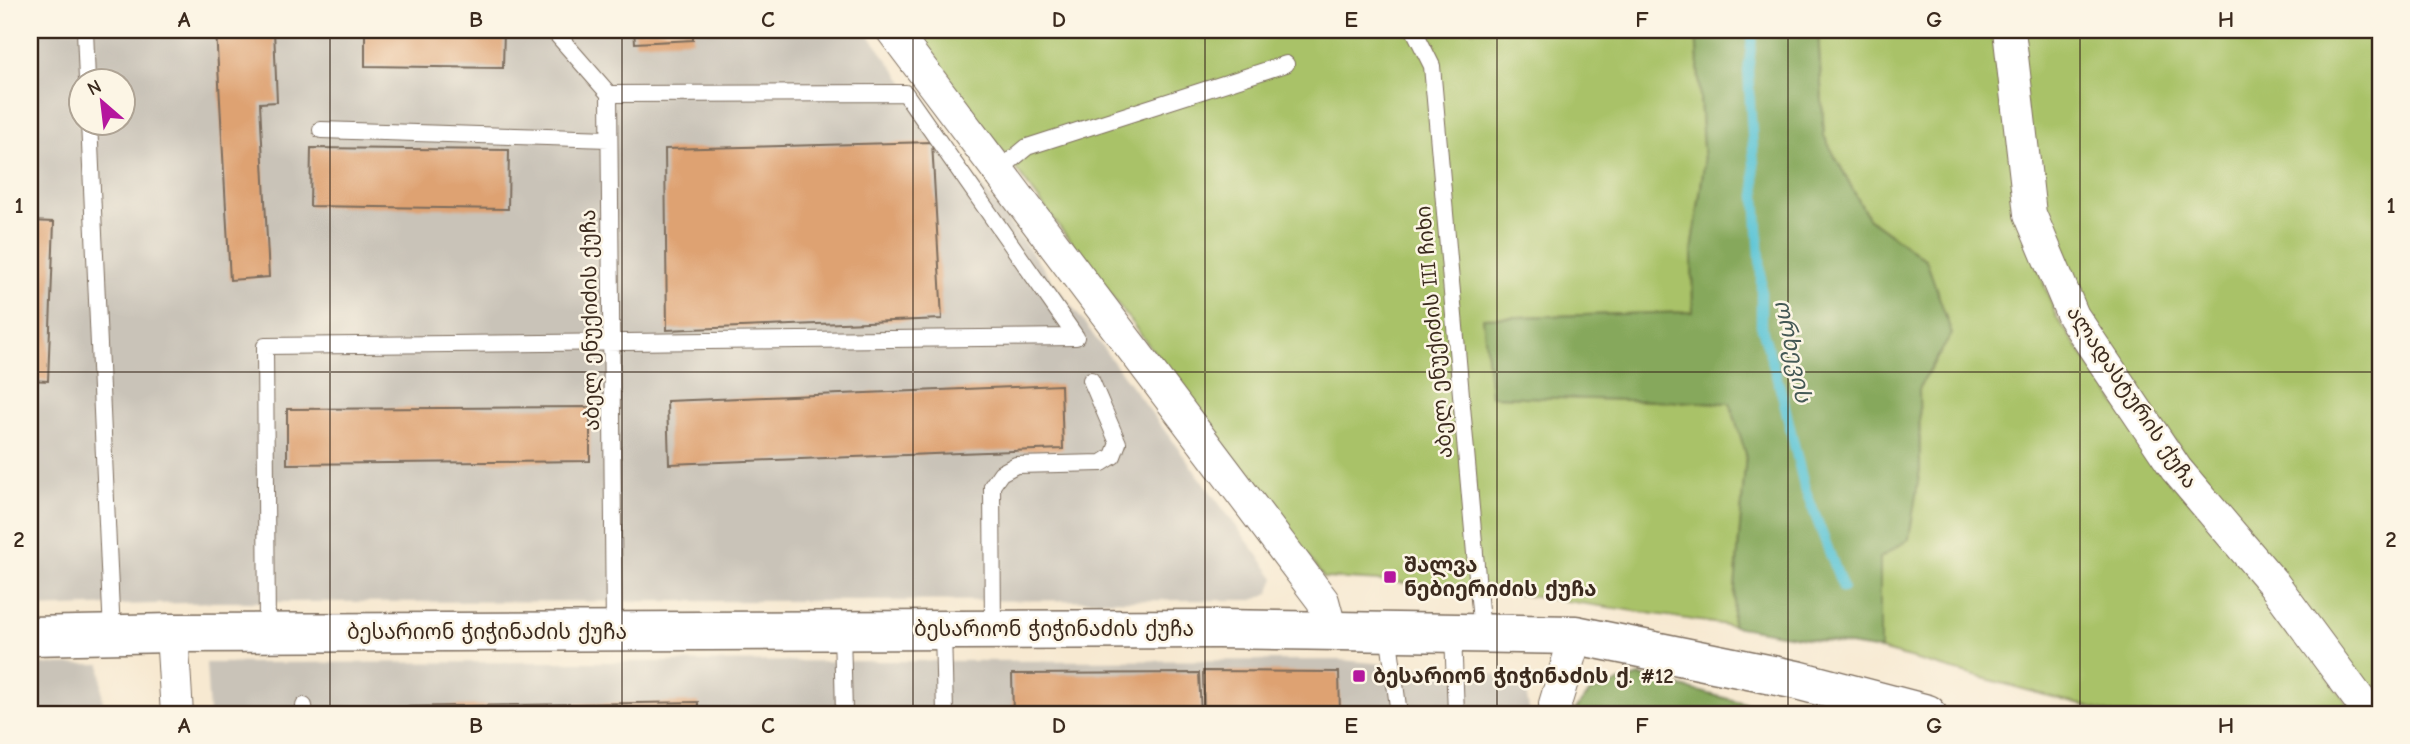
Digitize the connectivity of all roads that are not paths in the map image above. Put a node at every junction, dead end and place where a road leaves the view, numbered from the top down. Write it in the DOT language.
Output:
graph roads {
  1 [pos="85,30"];
  2 [pos="554,30"];
  3 [pos="892,30"];
  4 [pos="1414,30"];
  5 [pos="2009,30"];
  6 [pos="1286,64"];
  7 [pos="86,66"];
  8 [pos="609,94"];
  9 [pos="321,130"];
  10 [pos="90,136"];
  11 [pos="609,139"];
  12 [pos="998,171"];
  13 [pos="612,343"];
  14 [pos="1091,380"];
  15 [pos="842,630"];
  16 [pos="943,630"];
  17 [pos="993,630"];
  18 [pos="614,631"];
  19 [pos="1331,631"];
  20 [pos="1388,632"];
  21 [pos="172,633"];
  22 [pos="267,633"];
  23 [pos="112,634"];
  24 [pos="1468,634"];
  25 [pos="1576,635"];
  26 [pos="30,636"];
  27 [pos="177,714"];
  28 [pos="844,714"];
  29 [pos="945,714"];
  30 [pos="1399,714"];
  31 [pos="1456,714"];
  32 [pos="1556,714"];
  33 [pos="1927,714"];
  34 [pos="2370,714"];
  1 -- 7 [label="lane"];
  2 -- 8 [label="lane"];
  3 -- 12 [label="street"];
  4 -- 24 [label="lane, აბელ ენუქიძის III ჩიხი"];
  5 -- 34 [label="street, ალადასტურის ქუჩა"];
  6 -- 12 [label="lane"];
  8 -- 11 [label="lane, აბელ ენუქიძის ქუჩა"];
  8 -- 13 [label="lane"];
  9 -- 11 [label="lane"];
  10 -- 23 [label="lane"];
  11 -- 13 [label="lane, აბელ ენუქიძის ქუჩა"];
  12 -- 19 [label="street"];
  13 -- 18 [label="lane, აბელ ენუქიძის ქუჩა"];
  13 -- 22 [label="lane"];
  14 -- 17 [label="lane"];
  15 -- 16 [label="street, ბესარიონ ჭიჭინაძის ქუჩა"];
  15 -- 18 [label="street, ბესარიონ ჭიჭინაძის ქუჩა"];
  15 -- 28 [label="lane"];
  16 -- 17 [label="street, ბესარიონ ჭიჭინაძის ქუჩა"];
  16 -- 29 [label="lane"];
  17 -- 19 [label="street, ბესარიონ ჭიჭინაძის ქუჩა"];
  18 -- 22 [label="street, ბესარიონ ჭიჭინაძის ქუჩა"];
  19 -- 20 [label="street, ბესარიონ ჭიჭინაძის ქუჩა"];
  20 -- 24 [label="street, ბესარიონ ჭიჭინაძის ქუჩა"];
  20 -- 30 [label="lane"];
  21 -- 22 [label="street, ბესარიონ ჭიჭინაძის ქუჩა"];
  21 -- 23 [label="street, ბესარიონ ჭიჭინაძის ქუჩა"];
  21 -- 27 [label="street"];
  23 -- 26 [label="street, ბესარიონ ჭიჭინაძის ქუჩა"];
  24 -- 25 [label="street, ბესარიონ ჭიჭინაძის ქუჩა"];
  24 -- 31 [label="lane, აბელ ენუქიძის III ჩიხი"];
  25 -- 32 [label="street"];
  25 -- 33 [label="street, ბესარიონ ჭიჭინაძის ქუჩა"];
}
